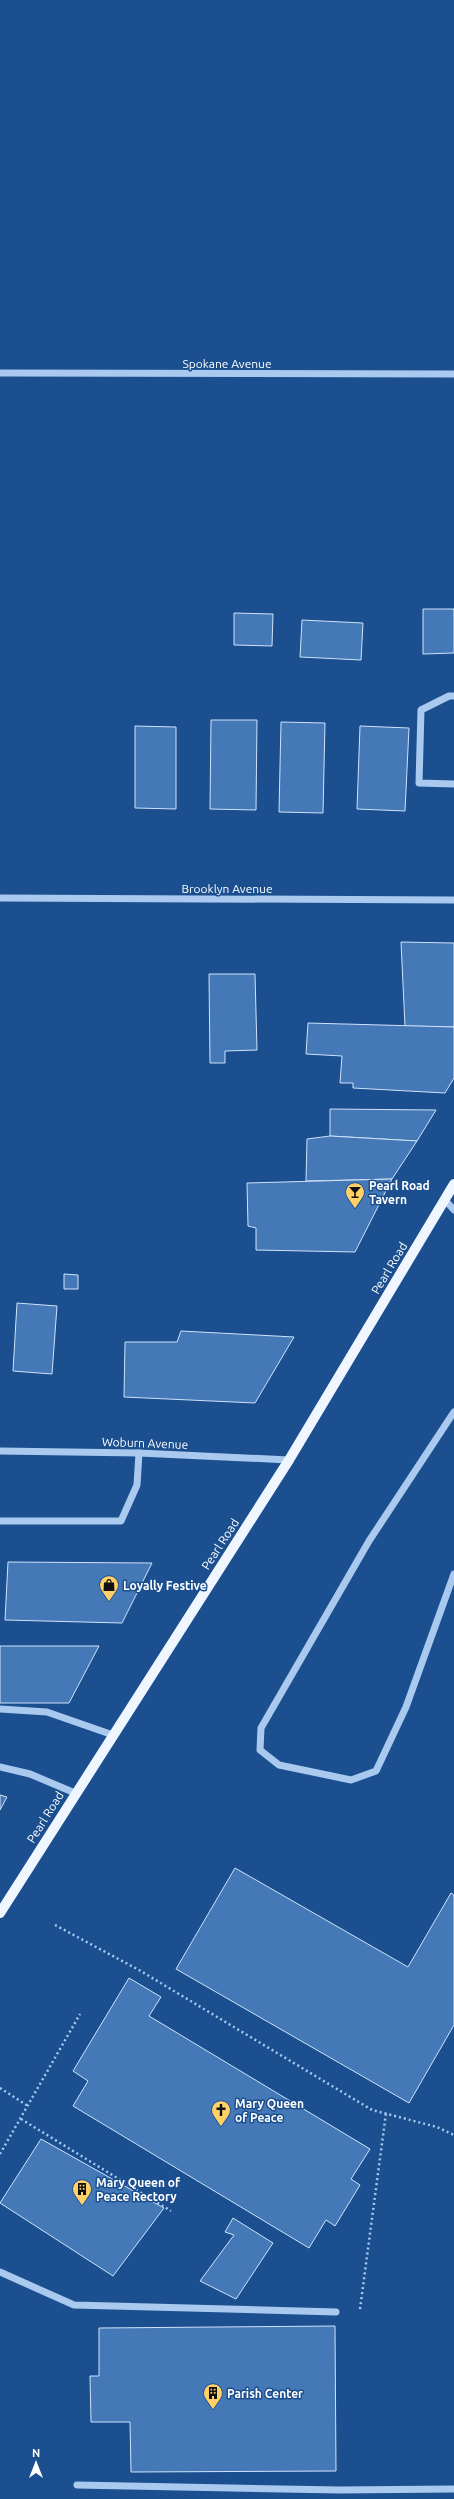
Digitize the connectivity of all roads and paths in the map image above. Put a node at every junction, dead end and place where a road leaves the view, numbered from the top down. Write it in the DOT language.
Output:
graph roads {
  1 [pos="0,373"];
  2 [pos="454,374"];
  3 [pos="454,696"];
  4 [pos="454,784"];
  5 [pos="0,898"];
  6 [pos="454,900"];
  7 [pos="454,1184"];
  8 [pos="444,1199"];
  9 [pos="454,1210"];
  10 [pos="454,1412"];
  11 [pos="0,1451"];
  12 [pos="138,1452"];
  13 [pos="289,1460"];
  14 [pos="0,1521"];
  15 [pos="454,1574"];
  16 [pos="0,1709"];
  17 [pos="113,1735"];
  18 [pos="0,1767"];
  19 [pos="75,1793"];
  20 [pos="0,1913"];
  21 [pos="55,1925"];
  22 [pos="80,2014"];
  23 [pos="0,2088"];
  24 [pos="28,2106"];
  25 [pos="386,2113"];
  26 [pos="21,2119"];
  27 [pos="454,2135"];
  28 [pos="0,2154"];
  29 [pos="171,2211"];
  30 [pos="0,2272"];
  31 [pos="336,2312"];
  32 [pos="359,2316"];
  33 [pos="77,2485"];
  34 [pos="454,2489"];
  1 -- 2 [label="street, Spokane Avenue"];
  3 -- 4 [label="street"];
  5 -- 6 [label="street, Brooklyn Avenue"];
  7 -- 8 [label="main road, Pearl Road"];
  8 -- 9 [label="street"];
  8 -- 13 [label="main road, Pearl Road"];
  10 -- 15 [label="street"];
  11 -- 12 [label="street, Woburn Avenue"];
  12 -- 13 [label="street, Woburn Avenue"];
  12 -- 14 [label="street"];
  13 -- 17 [label="main road, Pearl Road"];
  16 -- 17 [label="street"];
  17 -- 19 [label="main road, Pearl Road"];
  18 -- 19 [label="street"];
  19 -- 20 [label="main road, Pearl Road"];
  21 -- 25 [label="path"];
  22 -- 24 [label="path"];
  23 -- 24 [label="path"];
  24 -- 26 [label="path"];
  25 -- 27 [label="path"];
  25 -- 32 [label="path"];
  26 -- 28 [label="path"];
  26 -- 29 [label="path"];
  30 -- 31 [label="street"];
  33 -- 34 [label="street"];
}
